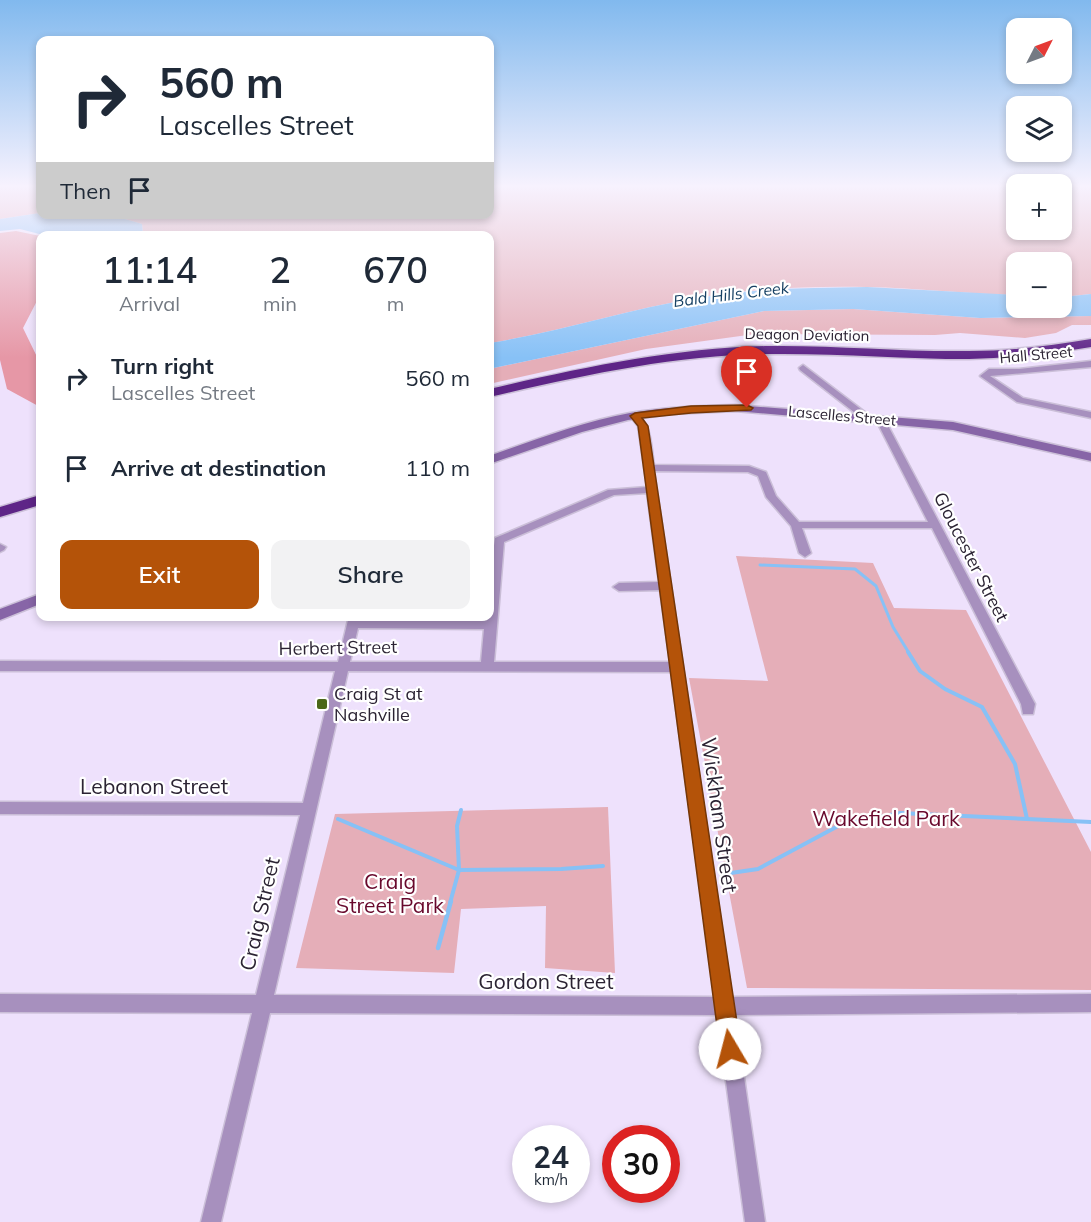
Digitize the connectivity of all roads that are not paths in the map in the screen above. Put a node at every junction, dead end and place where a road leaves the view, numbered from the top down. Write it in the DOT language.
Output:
graph roads {
  1 [pos="1091,343"];
  2 [pos="1091,350"];
  3 [pos="1091,364"];
  4 [pos="804,368"];
  5 [pos="494,392"];
  6 [pos="494,397"];
  7 [pos="1091,415"];
  8 [pos="635,416"];
  9 [pos="864,418"];
  10 [pos="881,420"];
  11 [pos="1091,457"];
  12 [pos="494,458"];
  13 [pos="649,468"];
  14 [pos="652,490"];
  15 [pos="36,493"];
  16 [pos="36,501"];
  17 [pos="0,504"];
  18 [pos="0,512"];
  19 [pos="796,525"];
  20 [pos="934,525"];
  21 [pos="805,553"];
  22 [pos="665,586"];
  23 [pos="494,587"];
  24 [pos="619,587"];
  25 [pos="36,601"];
  26 [pos="0,615"];
  27 [pos="354,621"];
  28 [pos="381,621"];
  29 [pos="490,621"];
  30 [pos="490,625"];
  31 [pos="0,666"];
  32 [pos="342,666"];
  33 [pos="487,666"];
  34 [pos="677,667"];
  35 [pos="1028,710"];
  36 [pos="0,808"];
  37 [pos="308,809"];
  38 [pos="0,1003"];
  39 [pos="262,1003"];
  40 [pos="1091,1003"];
  41 [pos="724,1005"];
  42 [pos="212,1222"];
  43 [pos="755,1222"];
  1 -- 5 [label="highway, Deagon Deviation"];
  2 -- 6 [label="highway, Deagon Deviation"];
  3 -- 7 [label="street, Hall Street"];
  4 -- 9 [label="street"];
  8 -- 9 [label="street, Lascelles Street"];
  8 -- 12 [label="street, Lascelles Street"];
  8 -- 13 [label="street, Wickham Street"];
  9 -- 10 [label="street, Lascelles Street"];
  10 -- 11 [label="street, Lascelles Street"];
  10 -- 20 [label="street, Gloucester Street"];
  13 -- 14 [label="street, Wickham Street"];
  13 -- 19 [label="street"];
  14 -- 22 [label="street, Wickham Street"];
  14 -- 23 [label="street"];
  15 -- 17 [label="highway"];
  16 -- 18 [label="highway"];
  19 -- 20 [label="street"];
  19 -- 21 [label="street"];
  20 -- 35 [label="street, Gloucester Street"];
  22 -- 24 [label="street"];
  22 -- 34 [label="street, Wickham Street"];
  25 -- 26 [label="street"];
  27 -- 32 [label="street, Craig Street"];
  28 -- 30 [label="street"];
  29 -- 30 [label="street"];
  30 -- 33 [label="street"];
  31 -- 32 [label="street, Herbert Street"];
  32 -- 33 [label="street, Herbert Street"];
  32 -- 37 [label="street, Craig Street"];
  33 -- 34 [label="street, Herbert Street"];
  34 -- 41 [label="street, Wickham Street"];
  36 -- 37 [label="street, Lebanon Street"];
  37 -- 39 [label="street, Craig Street"];
  38 -- 39 [label="street, Gordon Street"];
  39 -- 41 [label="street, Gordon Street"];
  39 -- 42 [label="street, Craig Street"];
  40 -- 41 [label="street, Gordon Street"];
  41 -- 43 [label="street, Wickham Street"];
}
